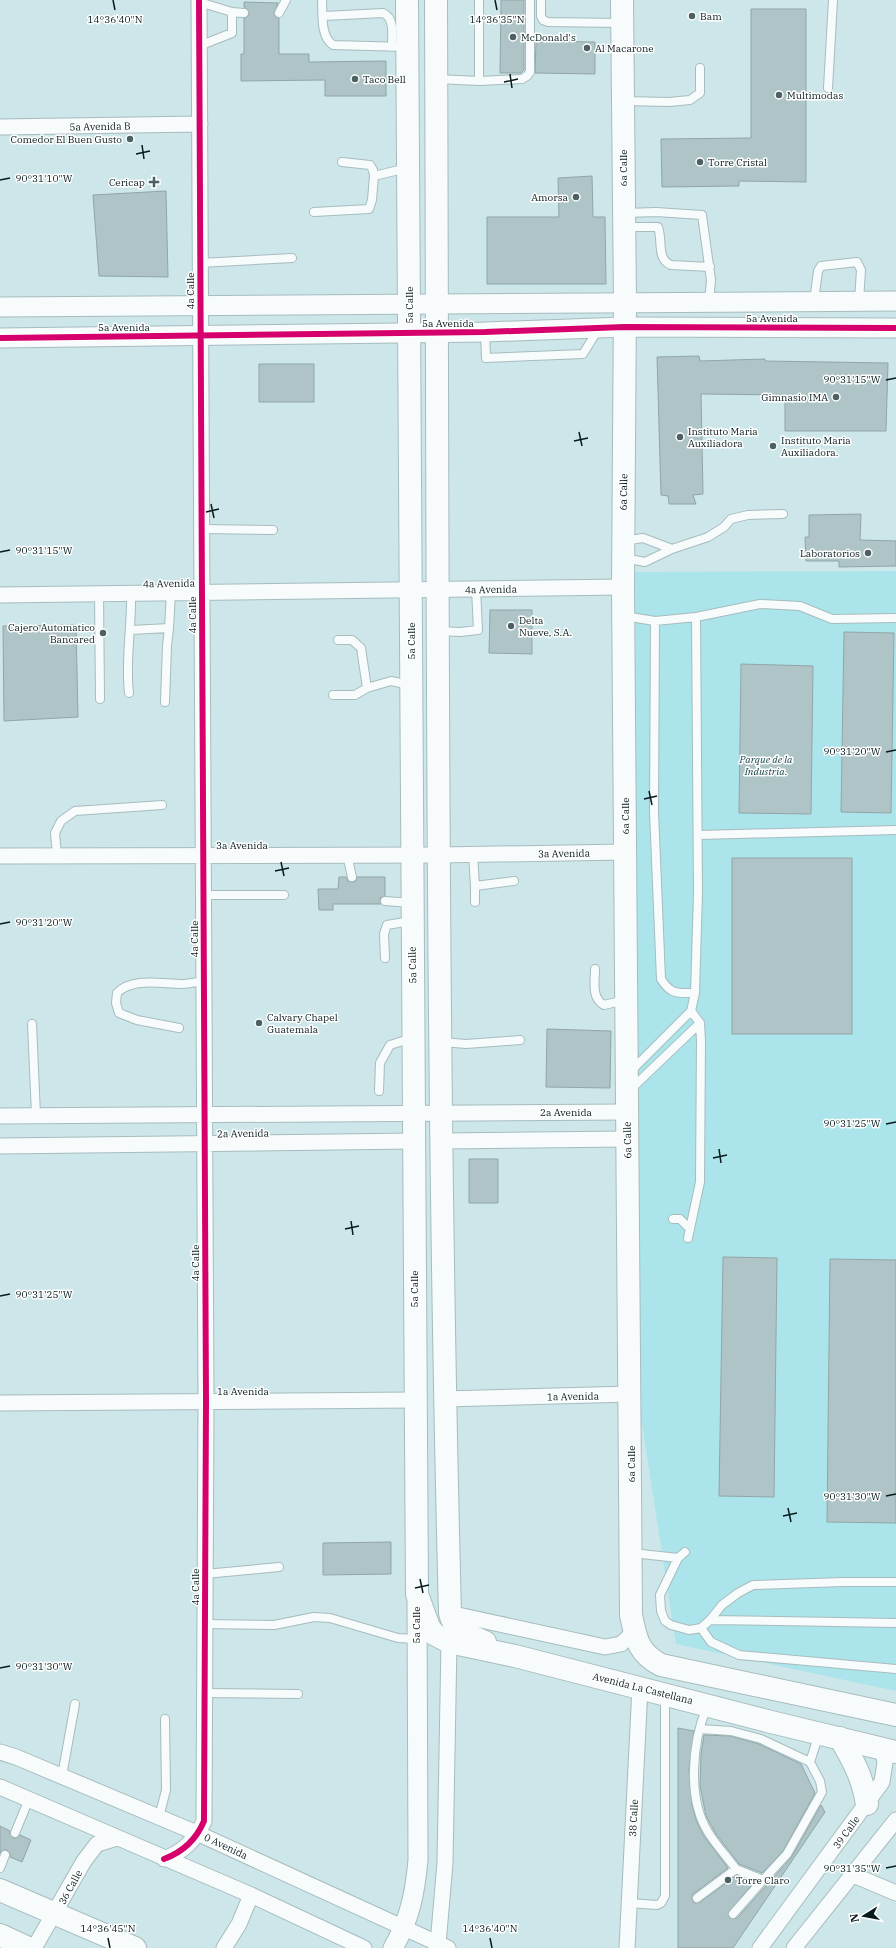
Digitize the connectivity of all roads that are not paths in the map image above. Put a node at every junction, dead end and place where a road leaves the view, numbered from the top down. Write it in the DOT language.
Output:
graph roads {
  1 [pos="286,0"];
  2 [pos="322,0"];
  3 [pos="407,0"];
  4 [pos="436,0"];
  5 [pos="480,0"];
  6 [pos="530,0"];
  7 [pos="541,0"];
  8 [pos="622,0"];
  9 [pos="833,0"];
  10 [pos="199,1"];
  11 [pos="232,12"];
  12 [pos="244,12"];
  13 [pos="279,13"];
  14 [pos="324,16"];
  15 [pos="622,23"];
  16 [pos="199,46"];
  17 [pos="400,47"];
  18 [pos="700,68"];
  19 [pos="436,79"];
  20 [pos="479,81"];
  21 [pos="828,88"];
  22 [pos="623,101"];
  23 [pos="200,124"];
  24 [pos="0,127"];
  25 [pos="342,162"];
  26 [pos="408,168"];
  27 [pos="374,176"];
  28 [pos="314,212"];
  29 [pos="623,220"];
  30 [pos="292,258"];
  31 [pos="200,264"];
  32 [pos="710,267"];
  33 [pos="814,301"];
  34 [pos="859,301"];
  35 [pos="896,301"];
  36 [pos="709,302"];
  37 [pos="625,303"];
  38 [pos="437,304"];
  39 [pos="409,305"];
  40 [pos="200,306"];
  41 [pos="0,307"];
  42 [pos="624,327"];
  43 [pos="599,328"];
  44 [pos="896,328"];
  45 [pos="485,332"];
  46 [pos="409,333"];
  47 [pos="437,333"];
  48 [pos="200,336"];
  49 [pos="0,338"];
  50 [pos="783,514"];
  51 [pos="202,529"];
  52 [pos="273,530"];
  53 [pos="623,549"];
  54 [pos="672,549"];
  55 [pos="622,587"];
  56 [pos="476,589"];
  57 [pos="439,590"];
  58 [pos="410,591"];
  59 [pos="171,593"];
  60 [pos="202,593"];
  61 [pos="99,594"];
  62 [pos="131,594"];
  63 [pos="0,595"];
  64 [pos="623,616"];
  65 [pos="696,617"];
  66 [pos="896,618"];
  67 [pos="655,621"];
  68 [pos="169,628"];
  69 [pos="131,630"];
  70 [pos="439,631"];
  71 [pos="338,640"];
  72 [pos="411,685"];
  73 [pos="367,688"];
  74 [pos="129,693"];
  75 [pos="333,695"];
  76 [pos="100,699"];
  77 [pos="165,702"];
  78 [pos="162,805"];
  79 [pos="896,830"];
  80 [pos="698,835"];
  81 [pos="625,852"];
  82 [pos="473,854"];
  83 [pos="203,855"];
  84 [pos="347,855"];
  85 [pos="412,855"];
  86 [pos="440,855"];
  87 [pos="0,856"];
  88 [pos="57,856"];
  89 [pos="352,877"];
  90 [pos="514,881"];
  91 [pos="475,886"];
  92 [pos="203,895"];
  93 [pos="284,895"];
  94 [pos="385,900"];
  95 [pos="475,902"];
  96 [pos="412,912"];
  97 [pos="385,958"];
  98 [pos="595,969"];
  99 [pos="204,981"];
  100 [pos="695,993"];
  101 [pos="626,1000"];
  102 [pos="691,1011"];
  103 [pos="700,1023"];
  104 [pos="32,1024"];
  105 [pos="179,1028"];
  106 [pos="413,1038"];
  107 [pos="520,1040"];
  108 [pos="441,1042"];
  109 [pos="379,1091"];
  110 [pos="627,1093"];
  111 [pos="413,1113"];
  112 [pos="441,1113"];
  113 [pos="205,1114"];
  114 [pos="36,1115"];
  115 [pos="0,1116"];
  116 [pos="628,1139"];
  117 [pos="414,1141"];
  118 [pos="442,1141"];
  119 [pos="205,1144"];
  120 [pos="0,1146"];
  121 [pos="673,1219"];
  122 [pos="690,1229"];
  123 [pos="688,1238"];
  124 [pos="631,1394"];
  125 [pos="444,1399"];
  126 [pos="415,1400"];
  127 [pos="206,1401"];
  128 [pos="0,1403"];
  129 [pos="631,1553"];
  130 [pos="279,1567"];
  131 [pos="205,1574"];
  132 [pos="896,1582"];
  133 [pos="416,1594"];
  134 [pos="710,1620"];
  135 [pos="896,1623"];
  136 [pos="205,1624"];
  137 [pos="456,1625"];
  138 [pos="701,1628"];
  139 [pos="634,1632"];
  140 [pos="416,1639"];
  141 [pos="896,1669"];
  142 [pos="640,1687"];
  143 [pos="204,1693"];
  144 [pos="298,1694"];
  145 [pos="665,1694"];
  146 [pos="75,1704"];
  147 [pos="708,1705"];
  148 [pos="894,1715"];
  149 [pos="165,1719"];
  150 [pos="700,1729"];
  151 [pos="764,1730"];
  152 [pos="830,1736"];
  153 [pos="889,1750"];
  154 [pos="0,1752"];
  155 [pos="810,1762"];
  156 [pos="62,1776"];
  157 [pos="0,1787"];
  158 [pos="29,1799"];
  159 [pos="866,1804"];
  160 [pos="159,1817"];
  161 [pos="896,1820"];
  162 [pos="15,1833"];
  163 [pos="199,1834"];
  164 [pos="117,1838"];
  165 [pos="6,1855"];
  166 [pos="164,1859"];
  167 [pos="0,1868"];
  168 [pos="736,1869"];
  169 [pos="851,1874"];
  170 [pos="763,1880"];
  171 [pos="0,1890"];
  172 [pos="896,1894"];
  173 [pos="251,1895"];
  174 [pos="697,1898"];
  175 [pos="629,1903"];
  176 [pos="55,1913"];
  177 [pos="733,1914"];
  178 [pos="404,1929"];
  179 [pos="0,1936"];
  180 [pos="441,1947"];
  181 [pos="28,1948"];
  182 [pos="34,1948"];
  183 [pos="135,1948"];
  184 [pos="224,1948"];
  185 [pos="364,1948"];
  186 [pos="394,1948"];
  187 [pos="627,1948"];
  188 [pos="760,1948"];
  189 [pos="794,1948"];
  1 -- 13 [label="lane"];
  2 -- 14 [label="lane"];
  3 -- 17 [label="main road, 5a Calle"];
  4 -- 19 [label="main road"];
  5 -- 20 [label="lane"];
  6 -- 20 [label="lane"];
  7 -- 15 [label="lane"];
  8 -- 15 [label="main road, 6a Calle"];
  9 -- 21 [label="lane"];
  10 -- 11 [label="lane"];
  10 -- 16 [label="street, 4a Calle"];
  11 -- 12 [label="lane"];
  11 -- 16 [label="lane"];
  14 -- 17 [label="lane"];
  14 -- 17 [label="lane"];
  15 -- 22 [label="main road, 6a Calle"];
  16 -- 23 [label="street, 4a Calle"];
  17 -- 26 [label="main road, 5a Calle"];
  18 -- 22 [label="lane"];
  19 -- 20 [label="lane"];
  19 -- 38 [label="main road"];
  22 -- 29 [label="main road, 6a Calle"];
  23 -- 24 [label="street, 5a Avenida B"];
  23 -- 31 [label="street, 4a Calle"];
  25 -- 27 [label="lane"];
  26 -- 27 [label="lane"];
  26 -- 39 [label="main road, 5a Calle"];
  27 -- 28 [label="lane"];
  29 -- 32 [label="lane"];
  29 -- 32 [label="lane"];
  29 -- 37 [label="main road, 6a Calle"];
  30 -- 31 [label="lane"];
  31 -- 40 [label="street, 4a Calle"];
  32 -- 36 [label="lane"];
  33 -- 34 [label="street, 5a Avenida"];
  33 -- 34 [label="lane"];
  33 -- 36 [label="street, 5a Avenida"];
  34 -- 35 [label="street, 5a Avenida"];
  36 -- 37 [label="street, 5a Avenida"];
  37 -- 38 [label="street, 5a Avenida"];
  37 -- 42 [label="main road, 6a Calle"];
  38 -- 39 [label="street, 5a Avenida"];
  38 -- 47 [label="main road"];
  39 -- 40 [label="street, 5a Avenida"];
  39 -- 46 [label="main road, 5a Calle"];
  40 -- 41 [label="street, 5a Avenida"];
  40 -- 48 [label="street, 4a Calle"];
  42 -- 43 [label="street, 5a Avenida"];
  42 -- 44 [label="street, 5a Avenida"];
  42 -- 53 [label="main road, 6a Calle"];
  43 -- 45 [label="street, 5a Avenida"];
  43 -- 45 [label="lane"];
  45 -- 47 [label="street, 5a Avenida"];
  46 -- 47 [label="street, 5a Avenida"];
  46 -- 48 [label="street, 5a Avenida"];
  46 -- 58 [label="main road, 5a Calle"];
  47 -- 57 [label="main road"];
  48 -- 49 [label="street, 5a Avenida"];
  48 -- 51 [label="street, 4a Calle"];
  50 -- 54 [label="lane"];
  51 -- 52 [label="lane"];
  51 -- 60 [label="street, 4a Calle"];
  53 -- 54 [label="lane"];
  53 -- 54 [label="lane"];
  53 -- 55 [label="main road, 6a Calle"];
  55 -- 56 [label="street, 4a Avenida"];
  55 -- 64 [label="main road, 6a Calle"];
  56 -- 57 [label="street, 4a Avenida"];
  56 -- 70 [label="lane"];
  57 -- 58 [label="street, 4a Avenida"];
  57 -- 70 [label="main road"];
  58 -- 60 [label="street, 4a Avenida"];
  58 -- 72 [label="main road, 5a Calle"];
  59 -- 60 [label="street, 4a Avenida"];
  59 -- 62 [label="street, 4a Avenida"];
  59 -- 68 [label="lane"];
  60 -- 83 [label="street, 4a Calle"];
  61 -- 62 [label="street, 4a Avenida"];
  61 -- 63 [label="street, 4a Avenida"];
  61 -- 76 [label="lane"];
  62 -- 69 [label="lane"];
  64 -- 67 [label="lane"];
  64 -- 81 [label="main road, 6a Calle"];
  65 -- 66 [label="lane"];
  65 -- 67 [label="lane"];
  65 -- 80 [label="lane"];
  67 -- 100 [label="lane"];
  68 -- 69 [label="lane"];
  68 -- 77 [label="lane"];
  69 -- 74 [label="lane"];
  70 -- 86 [label="main road"];
  71 -- 73 [label="lane"];
  72 -- 73 [label="lane"];
  72 -- 85 [label="main road, 5a Calle"];
  73 -- 75 [label="lane"];
  78 -- 88 [label="lane"];
  79 -- 80 [label="lane"];
  80 -- 100 [label="lane"];
  81 -- 82 [label="street, 3a Avenida"];
  81 -- 101 [label="main road, 6a Calle"];
  82 -- 86 [label="street, 3a Avenida"];
  82 -- 91 [label="lane"];
  83 -- 84 [label="street, 3a Avenida"];
  83 -- 88 [label="street, 3a Avenida"];
  83 -- 92 [label="street, 4a Calle"];
  84 -- 85 [label="street, 3a Avenida"];
  84 -- 89 [label="lane"];
  85 -- 86 [label="street, 3a Avenida"];
  85 -- 96 [label="main road, 5a Calle"];
  86 -- 108 [label="main road"];
  87 -- 88 [label="street, 3a Avenida"];
  90 -- 91 [label="lane"];
  91 -- 95 [label="lane"];
  92 -- 93 [label="lane"];
  92 -- 99 [label="street, 4a Calle"];
  94 -- 96 [label="lane"];
  96 -- 97 [label="lane"];
  96 -- 106 [label="main road, 5a Calle"];
  98 -- 101 [label="lane"];
  99 -- 105 [label="lane"];
  99 -- 113 [label="street, 4a Calle"];
  100 -- 102 [label="lane"];
  101 -- 110 [label="main road, 6a Calle"];
  102 -- 103 [label="lane"];
  102 -- 110 [label="lane"];
  103 -- 110 [label="lane"];
  103 -- 122 [label="lane"];
  104 -- 114 [label="lane"];
  106 -- 109 [label="lane"];
  106 -- 111 [label="main road, 5a Calle"];
  107 -- 108 [label="lane"];
  108 -- 112 [label="main road"];
  110 -- 112 [label="street, 2a Avenida"];
  110 -- 116 [label="main road, 6a Calle"];
  111 -- 112 [label="street, 2a Avenida"];
  111 -- 113 [label="street, 2a Avenida"];
  111 -- 117 [label="main road, 5a Calle"];
  112 -- 118 [label="main road"];
  113 -- 114 [label="street, 2a Avenida"];
  113 -- 119 [label="street, 4a Calle"];
  114 -- 115 [label="street, 2a Avenida"];
  116 -- 118 [label="street"];
  116 -- 124 [label="main road, 6a Calle"];
  117 -- 119 [label="street, 2a Avenida"];
  117 -- 126 [label="main road, 5a Calle"];
  118 -- 125 [label="main road"];
  119 -- 120 [label="street, 2a Avenida"];
  119 -- 127 [label="street, 4a Calle"];
  121 -- 122 [label="lane"];
  122 -- 123 [label="lane"];
  124 -- 125 [label="street, 1a Avenida"];
  124 -- 129 [label="main road, 6a Calle"];
  125 -- 137 [label="main road"];
  126 -- 127 [label="street, 1a Avenida"];
  126 -- 133 [label="main road, 5a Calle"];
  127 -- 128 [label="street, 1a Avenida"];
  127 -- 131 [label="street, 4a Calle"];
  129 -- 138 [label="lane"];
  129 -- 139 [label="main road, 6a Calle"];
  130 -- 131 [label="lane"];
  131 -- 136 [label="street, 4a Calle"];
  132 -- 134 [label="lane"];
  133 -- 137 [label="main road, Avenida La Castellana"];
  133 -- 140 [label="street, 5a Calle"];
  134 -- 135 [label="lane"];
  134 -- 138 [label="lane"];
  136 -- 140 [label="lane"];
  136 -- 143 [label="street, 4a Calle"];
  137 -- 139 [label="street, Avenida La Castellana"];
  137 -- 142 [label="main road, Avenida La Castellana"];
  137 -- 180 [label="street"];
  138 -- 141 [label="lane"];
  139 -- 148 [label="main road"];
  140 -- 178 [label="street, 5a Calle"];
  142 -- 145 [label="main road, Avenida La Castellana"];
  142 -- 175 [label="street, 38 Calle"];
  143 -- 144 [label="lane"];
  143 -- 163 [label="street, 4a Calle"];
  145 -- 147 [label="main road, Avenida La Castellana"];
  145 -- 175 [label="lane"];
  146 -- 156 [label="lane"];
  147 -- 150 [label="lane"];
  147 -- 151 [label="main road, Avenida La Castellana"];
  148 -- 153 [label="main road"];
  149 -- 160 [label="lane"];
  150 -- 151 [label="lane"];
  150 -- 168 [label="lane"];
  151 -- 152 [label="main road, Avenida La Castellana"];
  151 -- 155 [label="lane"];
  152 -- 153 [label="main road, Avenida La Castellana"];
  152 -- 155 [label="lane"];
  152 -- 159 [label="main road"];
  153 -- 159 [label="street, 39 Calle"];
  154 -- 156 [label="street, 0 Avenida"];
  155 -- 170 [label="lane"];
  156 -- 160 [label="street, 0 Avenida"];
  157 -- 158 [label="street"];
  158 -- 162 [label="lane"];
  158 -- 164 [label="street"];
  159 -- 188 [label="street, 39 Calle"];
  160 -- 163 [label="street, 0 Avenida"];
  161 -- 169 [label="street"];
  163 -- 166 [label="street"];
  163 -- 178 [label="street, 0 Avenida"];
  164 -- 166 [label="street"];
  164 -- 176 [label="street, 36 Calle"];
  165 -- 167 [label="lane"];
  166 -- 173 [label="street"];
  168 -- 170 [label="lane"];
  168 -- 174 [label="lane"];
  169 -- 172 [label="street"];
  169 -- 189 [label="street"];
  170 -- 177 [label="lane"];
  171 -- 176 [label="main road"];
  173 -- 184 [label="street"];
  173 -- 185 [label="street"];
  175 -- 187 [label="street, 38 Calle"];
  176 -- 182 [label="street, 36 Calle"];
  176 -- 183 [label="main road"];
  178 -- 180 [label="street, 0 Avenida"];
  178 -- 186 [label="street, 5a Calle"];
  179 -- 181 [label="main road"];
}
